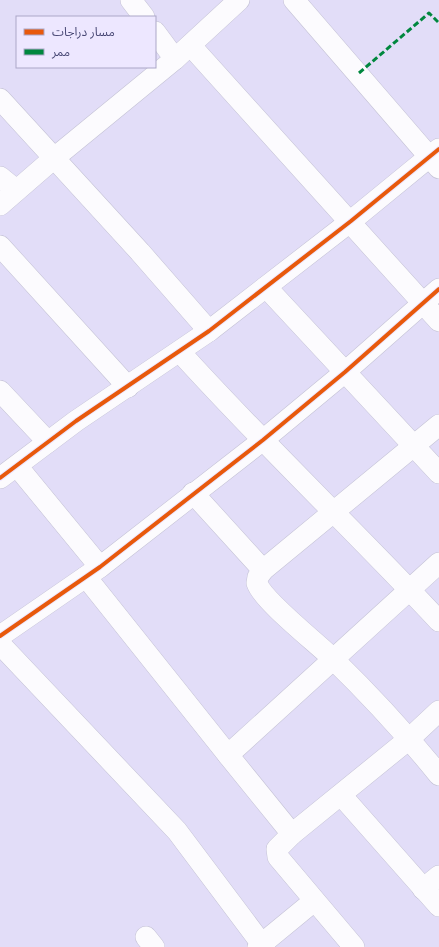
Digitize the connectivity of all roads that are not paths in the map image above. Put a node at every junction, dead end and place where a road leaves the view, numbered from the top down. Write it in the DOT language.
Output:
graph roads {
  1 [pos="131,0"];
  2 [pos="239,0"];
  3 [pos="294,0"];
  4 [pos="143,16"];
  5 [pos="156,33"];
  6 [pos="191,46"];
  7 [pos="175,59"];
  8 [pos="0,99"];
  9 [pos="436,158"];
  10 [pos="53,159"];
  11 [pos="0,177"];
  12 [pos="16,190"];
  13 [pos="0,205"];
  14 [pos="351,221"];
  15 [pos="0,246"];
  16 [pos="266,287"];
  17 [pos="439,289"];
  18 [pos="422,304"];
  19 [pos="439,322"];
  20 [pos="209,331"];
  21 [pos="180,352"];
  22 [pos="345,372"];
  23 [pos="128,387"];
  24 [pos="0,391"];
  25 [pos="439,425"];
  26 [pos="263,440"];
  27 [pos="48,442"];
  28 [pos="414,446"];
  29 [pos="17,466"];
  30 [pos="439,473"];
  31 [pos="0,478"];
  32 [pos="194,493"];
  33 [pos="335,512"];
  34 [pos="439,563"];
  35 [pos="264,570"];
  36 [pos="93,572"];
  37 [pos="410,590"];
  38 [pos="439,621"];
  39 [pos="0,636"];
  40 [pos="0,644"];
  41 [pos="332,659"];
  42 [pos="439,711"];
  43 [pos="409,739"];
  44 [pos="228,755"];
  45 [pos="439,775"];
  46 [pos="341,795"];
  47 [pos="292,834"];
  48 [pos="439,876"];
  49 [pos="423,889"];
  50 [pos="314,901"];
  51 [pos="439,906"];
  52 [pos="261,946"];
  53 [pos="354,947"];
  1 -- 4 [label="street"];
  2 -- 6 [label="street"];
  3 -- 9 [label="street"];
  5 -- 7 [label="street"];
  6 -- 7 [label="street"];
  6 -- 14 [label="street"];
  7 -- 10 [label="street"];
  8 -- 10 [label="street"];
  9 -- 14 [label="street"];
  10 -- 12 [label="street"];
  10 -- 20 [label="street"];
  11 -- 12 [label="street"];
  12 -- 13 [label="street"];
  14 -- 16 [label="street"];
  14 -- 18 [label="street"];
  15 -- 23 [label="street"];
  16 -- 20 [label="street"];
  16 -- 22 [label="street"];
  17 -- 18 [label="street"];
  18 -- 19 [label="street"];
  18 -- 22 [label="street"];
  20 -- 21 [label="street"];
  21 -- 23 [label="street"];
  21 -- 26 [label="street"];
  22 -- 26 [label="street"];
  22 -- 28 [label="street"];
  23 -- 27 [label="street"];
  24 -- 27 [label="street"];
  25 -- 28 [label="street"];
  26 -- 32 [label="street"];
  26 -- 33 [label="street"];
  27 -- 29 [label="street"];
  28 -- 30 [label="street"];
  28 -- 33 [label="street"];
  29 -- 31 [label="street"];
  29 -- 36 [label="street"];
  32 -- 35 [label="street"];
  32 -- 36 [label="street"];
  33 -- 35 [label="street"];
  33 -- 37 [label="street"];
  34 -- 37 [label="street"];
  35 -- 41 [label="street"];
  36 -- 39 [label="street"];
  36 -- 44 [label="street"];
  37 -- 38 [label="street"];
  37 -- 41 [label="street"];
  40 -- 52 [label="street"];
  41 -- 43 [label="street"];
  41 -- 44 [label="street"];
  42 -- 43 [label="street"];
  43 -- 45 [label="street"];
  43 -- 46 [label="street"];
  44 -- 47 [label="street"];
  46 -- 47 [label="street"];
  46 -- 49 [label="street"];
  47 -- 50 [label="street"];
  48 -- 49 [label="street"];
  49 -- 51 [label="street"];
  50 -- 52 [label="street"];
  50 -- 53 [label="street"];
}
